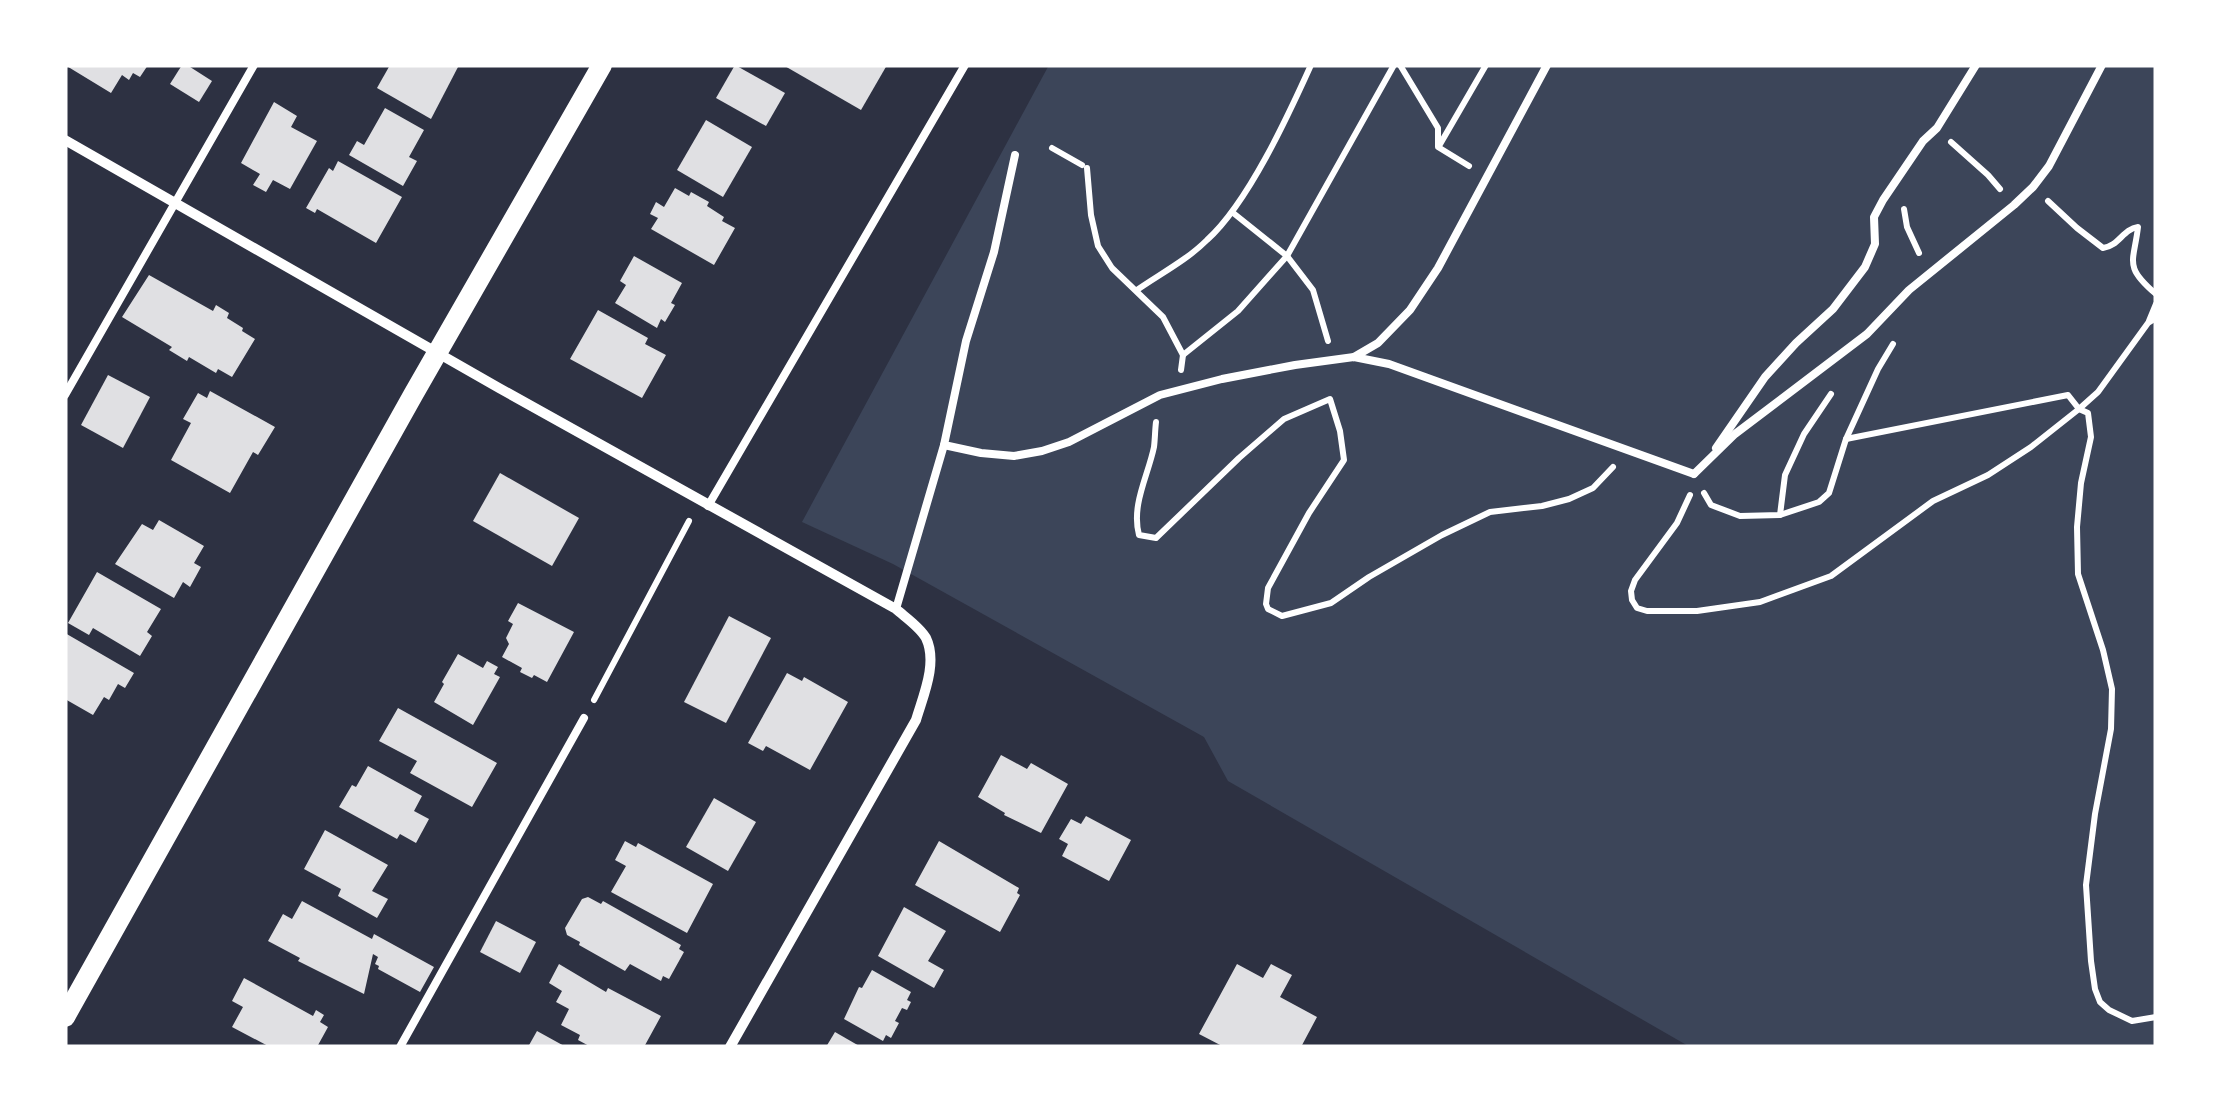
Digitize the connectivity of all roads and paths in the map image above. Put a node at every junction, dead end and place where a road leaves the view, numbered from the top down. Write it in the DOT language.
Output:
graph roads {
  1 [pos="254,65"];
  2 [pos="602,65"];
  3 [pos="965,65"];
  4 [pos="1311,65"];
  5 [pos="1397,65"];
  6 [pos="1486,65"];
  7 [pos="1548,65"];
  8 [pos="1976,65"];
  9 [pos="2102,65"];
  10 [pos="1937,128"];
  11 [pos="65,140"];
  12 [pos="1052,148"];
  13 [pos="1438,148"];
  14 [pos="1016,154"];
  15 [pos="1487,177"];
  16 [pos="1898,178"];
  17 [pos="2040,194"];
  18 [pos="175,205"];
  19 [pos="2014,205"];
  20 [pos="1232,212"];
  21 [pos="1287,256"];
  22 [pos="1936,268"];
  23 [pos="1137,290"];
  24 [pos="2156,294"];
  25 [pos="2156,304"];
  26 [pos="2152,320"];
  27 [pos="1897,338"];
  28 [pos="436,353"];
  29 [pos="1183,355"];
  30 [pos="1354,357"];
  31 [pos="1334,361"];
  32 [pos="1178,390"];
  33 [pos="1834,390"];
  34 [pos="65,395"];
  35 [pos="1155,398"];
  36 [pos="2079,409"];
  37 [pos="1846,439"];
  38 [pos="944,445"];
  39 [pos="1628,452"];
  40 [pos="1694,474"];
  41 [pos="704,503"];
  42 [pos="1780,515"];
  43 [pos="896,609"];
  44 [pos="584,718"];
  45 [pos="65,1017"];
  46 [pos="2156,1017"];
  47 [pos="400,1047"];
  48 [pos="730,1047"];
  1 -- 18 [label="lane"];
  2 -- 28 [label="main road"];
  3 -- 41 [label="lane"];
  4 -- 20 [label="path"];
  5 -- 13 [label="path"];
  5 -- 21 [label="path"];
  6 -- 13 [label="path"];
  7 -- 15 [label="lane"];
  8 -- 10 [label="lane"];
  9 -- 19 [label="lane"];
  10 -- 16 [label="lane"];
  10 -- 19 [label="path"];
  11 -- 18 [label="street"];
  12 -- 23 [label="path"];
  13 -- 15 [label="path"];
  14 -- 38 [label="lane"];
  15 -- 30 [label="lane"];
  16 -- 22 [label="path"];
  16 -- 40 [label="lane"];
  17 -- 24 [label="path"];
  18 -- 28 [label="street"];
  18 -- 34 [label="lane"];
  19 -- 22 [label="lane"];
  20 -- 21 [label="path"];
  20 -- 23 [label="path"];
  21 -- 29 [label="path"];
  21 -- 31 [label="path"];
  22 -- 40 [label="lane"];
  23 -- 29 [label="path"];
  25 -- 26 [label="path"];
  26 -- 36 [label="path"];
  27 -- 37 [label="path"];
  28 -- 41 [label="street"];
  28 -- 45 [label="main road"];
  29 -- 32 [label="path"];
  30 -- 31 [label="lane"];
  30 -- 39 [label="lane"];
  31 -- 32 [label="lane"];
  32 -- 35 [label="lane"];
  33 -- 42 [label="path"];
  35 -- 38 [label="lane"];
  35 -- 39 [label="path"];
  36 -- 37 [label="path"];
  36 -- 40 [label="path"];
  36 -- 46 [label="path"];
  37 -- 42 [label="path"];
  38 -- 43 [label="lane"];
  39 -- 40 [label="lane"];
  40 -- 42 [label="path"];
  41 -- 43 [label="street"];
  41 -- 44 [label="path"];
  43 -- 48 [label="street"];
  44 -- 47 [label="lane"];
}
